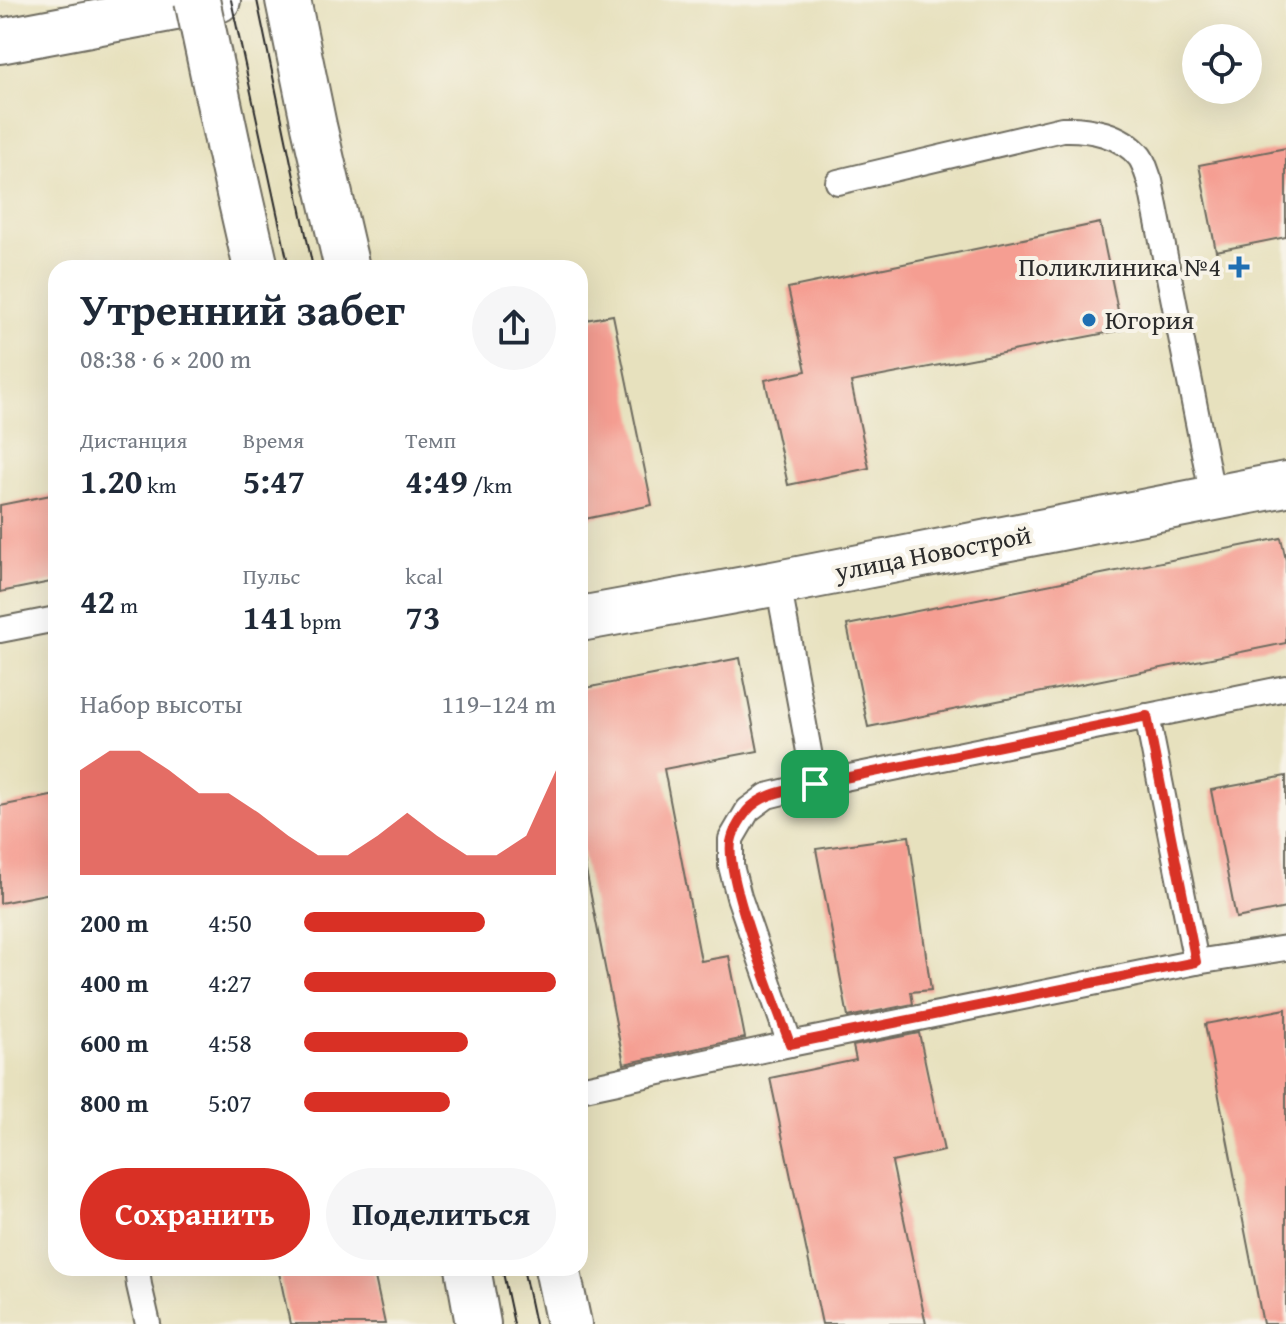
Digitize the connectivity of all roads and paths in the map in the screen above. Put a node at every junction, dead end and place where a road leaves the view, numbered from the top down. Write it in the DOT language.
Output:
graph roads {
  1 [pos="197,0"];
  2 [pos="218,0"];
  3 [pos="288,0"];
  4 [pos="0,41"];
  5 [pos="838,182"];
  6 [pos="254,260"];
  7 [pos="345,260"];
  8 [pos="1286,484"];
  9 [pos="1213,498"];
  10 [pos="778,583"];
  11 [pos="588,618"];
  12 [pos="48,621"];
  13 [pos="0,630"];
  14 [pos="1286,688"];
  15 [pos="1147,716"];
  16 [pos="815,784"];
  17 [pos="1286,948"];
  18 [pos="1196,962"];
  19 [pos="790,1044"];
  20 [pos="588,1087"];
  21 [pos="138,1276"];
  22 [pos="469,1276"];
  23 [pos="559,1276"];
  24 [pos="148,1324"];
  25 [pos="478,1324"];
  26 [pos="569,1324"];
  1 -- 6 [label="main road, bridge"];
  2 -- 4 [label="main road"];
  3 -- 7 [label="main road"];
  5 -- 9 [label="lane"];
  8 -- 9 [label="main road, улица Новострой"];
  9 -- 10 [label="main road, улица Новострой"];
  10 -- 11 [label="main road, улица Новострой"];
  10 -- 16 [label="lane"];
  12 -- 13 [label="lane"];
  14 -- 15 [label="lane"];
  15 -- 16 [label="lane"];
  15 -- 18 [label="lane"];
  16 -- 19 [label="lane"];
  17 -- 18 [label="lane"];
  18 -- 19 [label="lane"];
  19 -- 20 [label="lane"];
  21 -- 24 [label="lane"];
  22 -- 25 [label="main road"];
  23 -- 26 [label="main road"];
}
